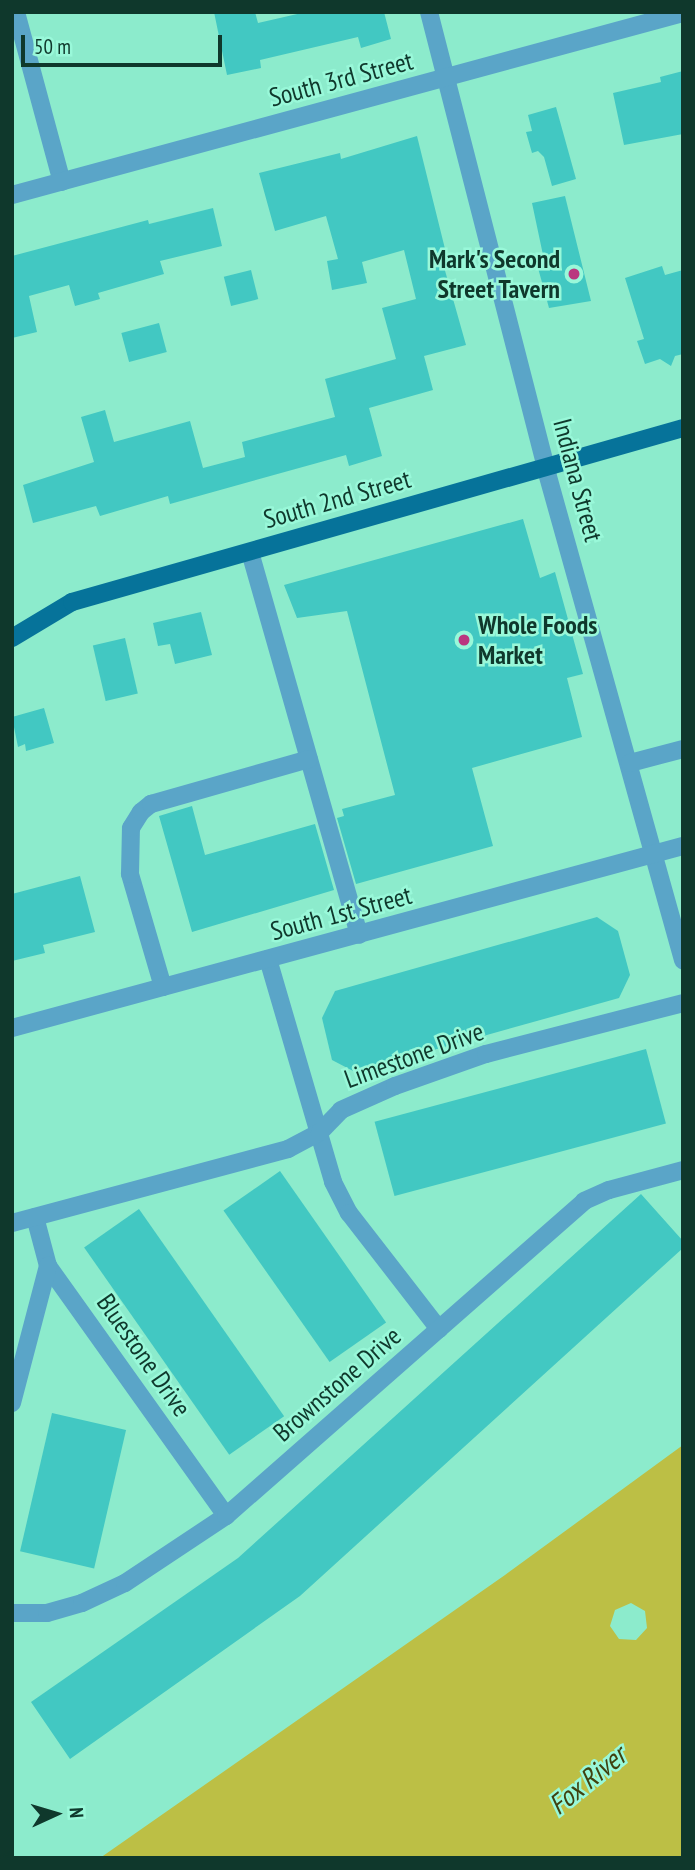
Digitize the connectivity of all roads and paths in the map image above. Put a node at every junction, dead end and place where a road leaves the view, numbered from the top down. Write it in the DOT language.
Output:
graph roads {
  1 [pos="16,12"];
  2 [pos="429,12"];
  3 [pos="683,13"];
  4 [pos="448,78"];
  5 [pos="62,182"];
  6 [pos="12,195"];
  7 [pos="683,428"];
  8 [pos="547,467"];
  9 [pos="250,552"];
  10 [pos="12,638"];
  11 [pos="683,749"];
  12 [pos="309,759"];
  13 [pos="629,763"];
  14 [pos="683,846"];
  15 [pos="654,855"];
  16 [pos="359,935"];
  17 [pos="268,959"];
  18 [pos="683,960"];
  19 [pos="163,987"];
  20 [pos="683,1003"];
  21 [pos="12,1028"];
  22 [pos="320,1132"];
  23 [pos="683,1170"];
  24 [pos="35,1217"];
  25 [pos="12,1223"];
  26 [pos="48,1266"];
  27 [pos="439,1329"];
  28 [pos="12,1404"];
  29 [pos="226,1516"];
  30 [pos="12,1614"];
  1 -- 5 [label="street"];
  2 -- 4 [label="street, Indiana Street"];
  3 -- 4 [label="street, South 3rd Street"];
  4 -- 5 [label="street, South 3rd Street"];
  4 -- 8 [label="street, Indiana Street"];
  5 -- 6 [label="street, South 3rd Street"];
  7 -- 8 [label="main road, South 2nd Street"];
  8 -- 9 [label="main road, South 2nd Street"];
  8 -- 13 [label="street, Indiana Street"];
  9 -- 10 [label="main road, South 2nd Street"];
  9 -- 12 [label="street"];
  11 -- 13 [label="street"];
  12 -- 16 [label="street"];
  12 -- 19 [label="street"];
  13 -- 15 [label="street, Indiana Street"];
  14 -- 15 [label="street, South 1st Street"];
  15 -- 16 [label="street, South 1st Street"];
  15 -- 18 [label="street, Indiana Street"];
  16 -- 17 [label="street, South 1st Street"];
  17 -- 19 [label="street, South 1st Street"];
  17 -- 22 [label="street"];
  19 -- 21 [label="street, South 1st Street"];
  20 -- 22 [label="street, Limestone Drive"];
  22 -- 24 [label="street, Limestone Drive"];
  22 -- 27 [label="street"];
  23 -- 27 [label="street, Brownstone Drive"];
  24 -- 25 [label="street, Limestone Drive"];
  24 -- 26 [label="street, Bluestone Drive"];
  26 -- 28 [label="street"];
  26 -- 29 [label="street, Bluestone Drive"];
  27 -- 29 [label="street, Brownstone Drive"];
  29 -- 30 [label="street, Brownstone Drive"];
}
